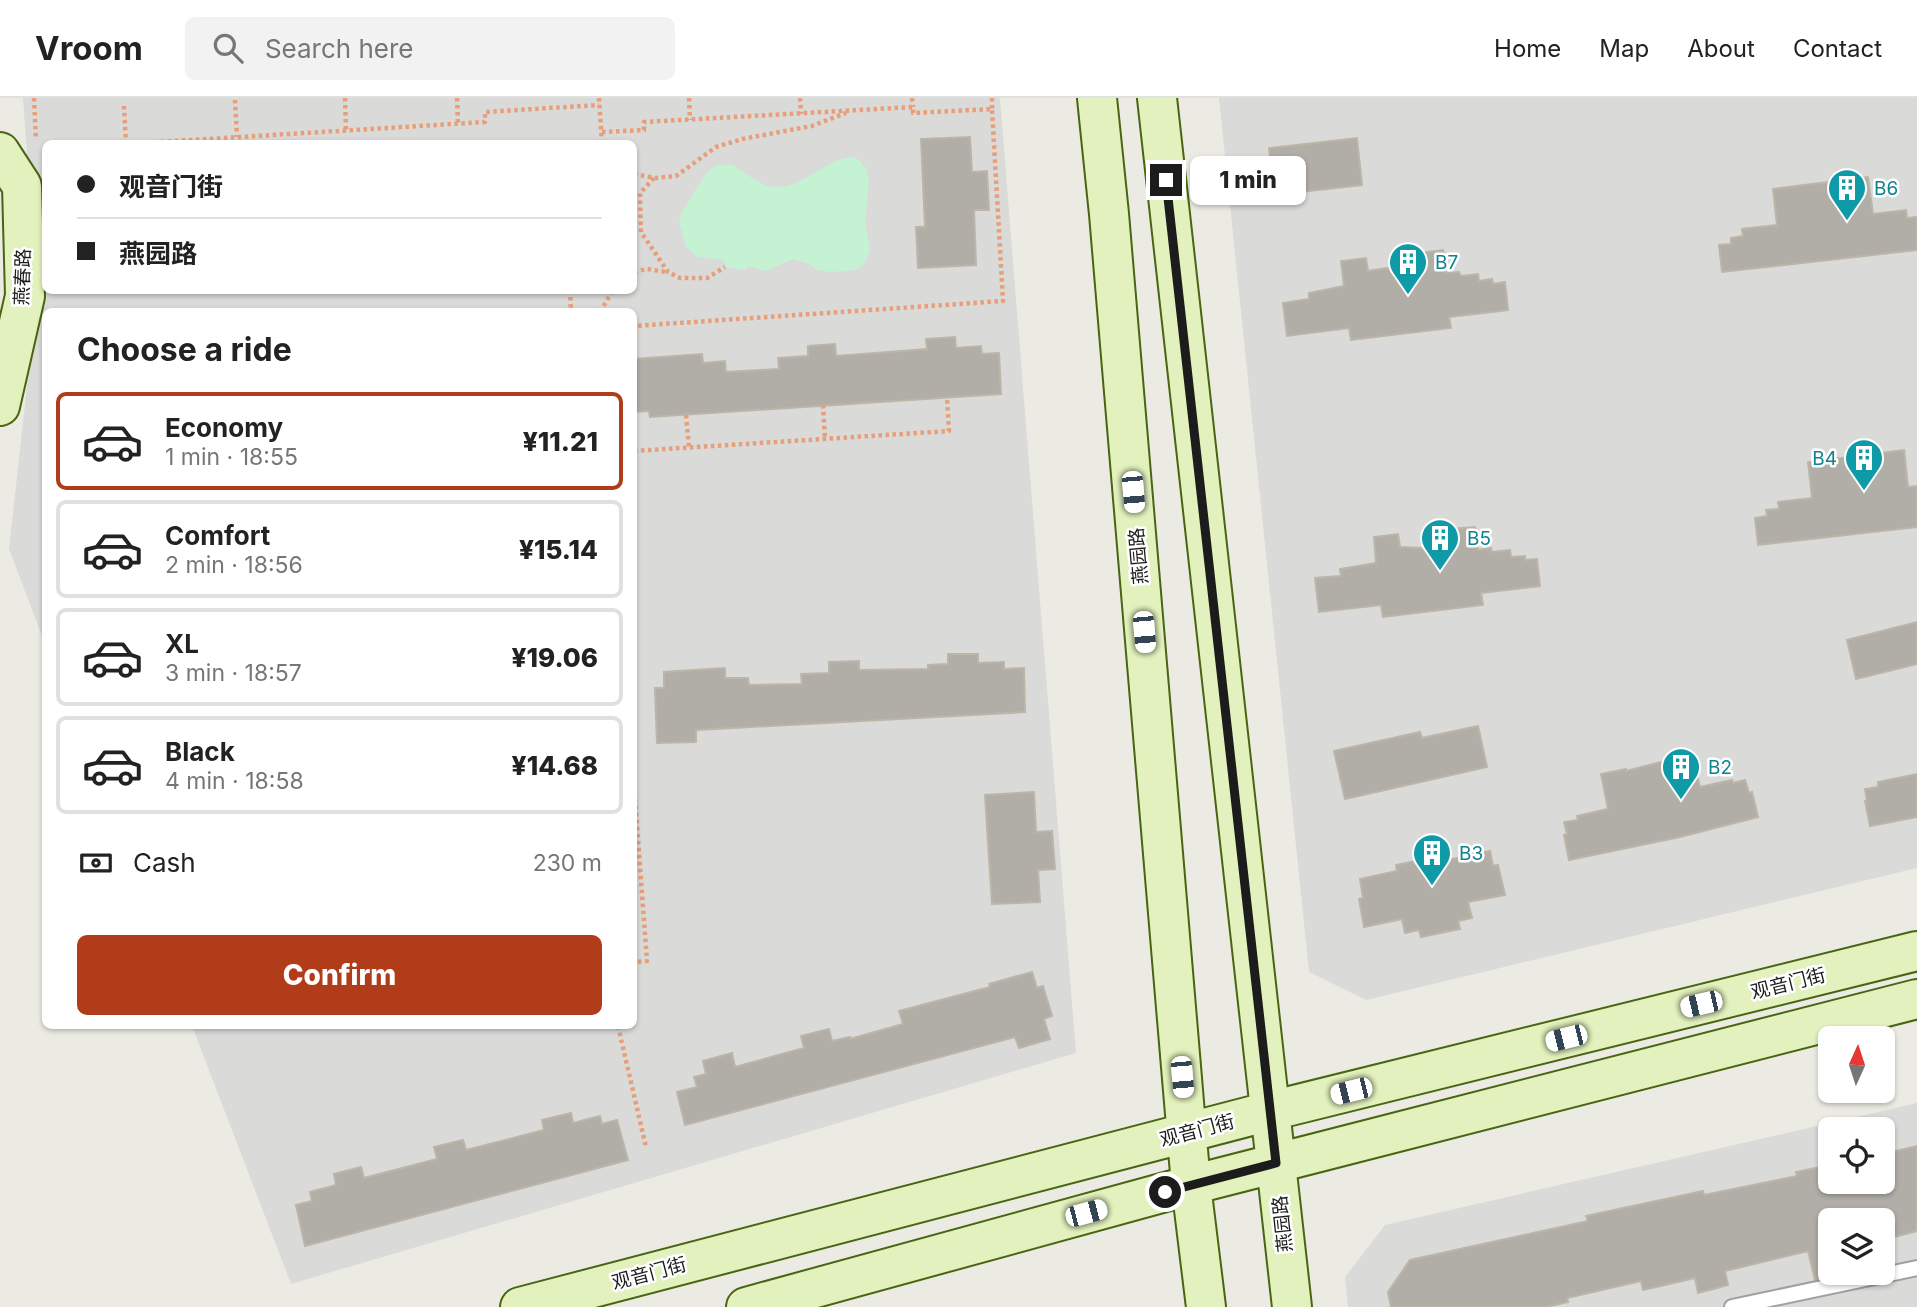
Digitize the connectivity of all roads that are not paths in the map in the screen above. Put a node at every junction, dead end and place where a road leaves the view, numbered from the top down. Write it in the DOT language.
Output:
graph roads {
  1 [pos="1097,98"];
  2 [pos="1157,98"];
  3 [pos="18,150"];
  4 [pos="0,406"];
  5 [pos="1917,951"];
  6 [pos="1917,999"];
  7 [pos="1270,1111"];
  8 [pos="1186,1133"];
  9 [pos="1276,1163"];
  10 [pos="1191,1185"];
  11 [pos="1917,1268"];
  12 [pos="520,1307"];
  13 [pos="746,1307"];
  14 [pos="1206,1307"];
  15 [pos="1292,1307"];
  16 [pos="1732,1307"];
  1 -- 8 [label="street, 燕园路"];
  2 -- 7 [label="street, 燕园路"];
  3 -- 4 [label="street, 燕春路"];
  5 -- 7 [label="street, 观音门街"];
  6 -- 9 [label="street"];
  7 -- 8 [label="street, 观音门街"];
  7 -- 9 [label="street, 燕园路"];
  8 -- 10 [label="street, 燕园路"];
  8 -- 12 [label="street, 观音门街"];
  9 -- 10 [label="street"];
  9 -- 15 [label="street, 燕园路"];
  10 -- 13 [label="street"];
  10 -- 14 [label="street, 燕园路"];
  11 -- 16 [label="lane"];
}
